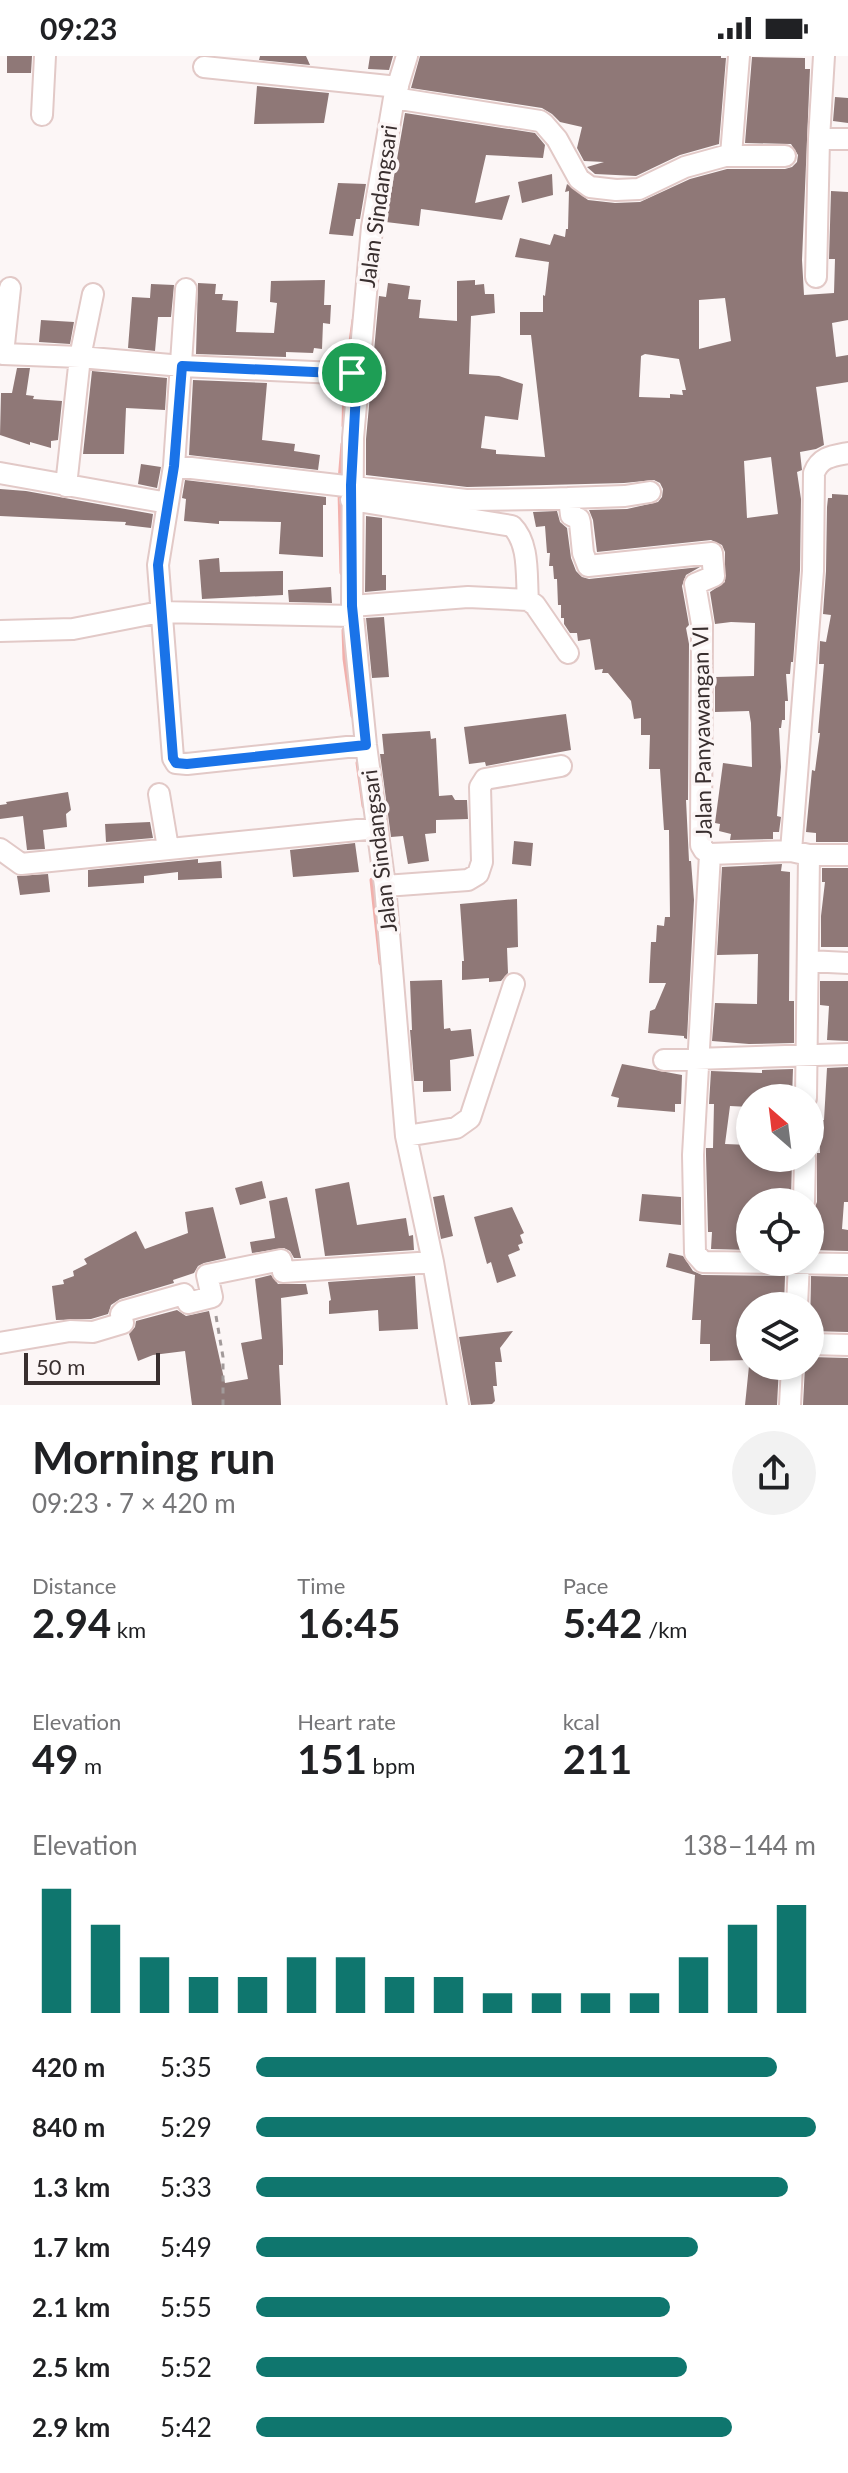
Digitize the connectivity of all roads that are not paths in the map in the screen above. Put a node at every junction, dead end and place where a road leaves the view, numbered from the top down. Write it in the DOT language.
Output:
graph roads {
  1 [pos="45,56"];
  2 [pos="407,56"];
  3 [pos="739,56"];
  4 [pos="824,56"];
  5 [pos="204,67"];
  6 [pos="396,93"];
  7 [pos="42,115"];
  8 [pos="819,139"];
  9 [pos="848,139"];
  10 [pos="731,155"];
  11 [pos="785,156"];
  12 [pos="816,277"];
  13 [pos="10,288"];
  14 [pos="186,289"];
  15 [pos="93,294"];
  16 [pos="2,353"];
  17 [pos="80,357"];
  18 [pos="182,366"];
  19 [pos="349,373"];
  20 [pos="0,375"];
  21 [pos="848,453"];
  22 [pos="174,466"];
  23 [pos="0,473"];
  24 [pos="66,486"];
  25 [pos="345,488"];
  26 [pos="650,492"];
  27 [pos="569,498"];
  28 [pos="168,503"];
  29 [pos="528,600"];
  30 [pos="352,611"];
  31 [pos="160,612"];
  32 [pos="0,631"];
  33 [pos="568,653"];
  34 [pos="366,745"];
  35 [pos="561,766"];
  36 [pos="159,794"];
  37 [pos="377,828"];
  38 [pos="168,848"];
  39 [pos="0,849"];
  40 [pos="800,853"];
  41 [pos="710,854"];
  42 [pos="848,855"];
  43 [pos="385,886"];
  44 [pos="808,961"];
  45 [pos="848,963"];
  46 [pos="514,984"];
  47 [pos="848,1054"];
  48 [pos="808,1055"];
  49 [pos="664,1060"];
  50 [pos="700,1060"];
  51 [pos="807,1084"];
  52 [pos="406,1136"];
  53 [pos="433,1262"];
  54 [pos="736,1262"];
  55 [pos="824,1264"];
  56 [pos="848,1264"];
  57 [pos="0,1343"];
  58 [pos="824,1344"];
  59 [pos="848,1345"];
  60 [pos="791,1380"];
  61 [pos="458,1405"];
  62 [pos="790,1405"];
  1 -- 7 [label="street"];
  2 -- 6 [label="street, Jalan Sindangsari"];
  3 -- 10 [label="street"];
  4 -- 8 [label="street"];
  5 -- 6 [label="street"];
  6 -- 10 [label="street"];
  6 -- 19 [label="street, Jalan Sindangsari"];
  8 -- 9 [label="street"];
  8 -- 12 [label="street"];
  10 -- 11 [label="street"];
  13 -- 16 [label="street"];
  14 -- 18 [label="street"];
  15 -- 17 [label="street"];
  16 -- 17 [label="street"];
  16 -- 20 [label="street"];
  17 -- 18 [label="street"];
  17 -- 24 [label="street"];
  18 -- 19 [label="street"];
  18 -- 22 [label="street"];
  19 -- 25 [label="street, Jalan Sindangsari"];
  21 -- 40 [label="street"];
  22 -- 25 [label="street"];
  22 -- 28 [label="street"];
  23 -- 24 [label="street"];
  24 -- 28 [label="street"];
  25 -- 27 [label="street"];
  25 -- 29 [label="street"];
  25 -- 30 [label="street, Jalan Sindangsari"];
  26 -- 27 [label="street"];
  27 -- 41 [label="street, Jalan Panyawangan VI"];
  28 -- 31 [label="street"];
  29 -- 30 [label="street"];
  29 -- 33 [label="street"];
  30 -- 31 [label="street"];
  30 -- 34 [label="street, Jalan Sindangsari"];
  31 -- 32 [label="street"];
  31 -- 34 [label="street"];
  34 -- 37 [label="street, Jalan Sindangsari"];
  35 -- 43 [label="street"];
  36 -- 38 [label="street"];
  37 -- 38 [label="street"];
  37 -- 43 [label="street, Jalan Sindangsari"];
  38 -- 39 [label="street"];
  40 -- 41 [label="street"];
  40 -- 42 [label="street"];
  40 -- 44 [label="street"];
  41 -- 50 [label="street, Jalan Panyawangan VI"];
  43 -- 52 [label="street, Jalan Sindangsari"];
  44 -- 45 [label="street"];
  44 -- 48 [label="street"];
  46 -- 52 [label="street"];
  47 -- 48 [label="street"];
  48 -- 50 [label="street"];
  48 -- 51 [label="street"];
  49 -- 50 [label="street"];
  50 -- 54 [label="street, Jalan Panyawangan VI"];
  52 -- 53 [label="street, Jalan Sindangsari"];
  53 -- 57 [label="street"];
  53 -- 61 [label="street, Jalan Sindangsari"];
  55 -- 56 [label="street, Jalan Panyawangan VI"];
  58 -- 59 [label="street"];
  60 -- 62 [label="street"];
}
